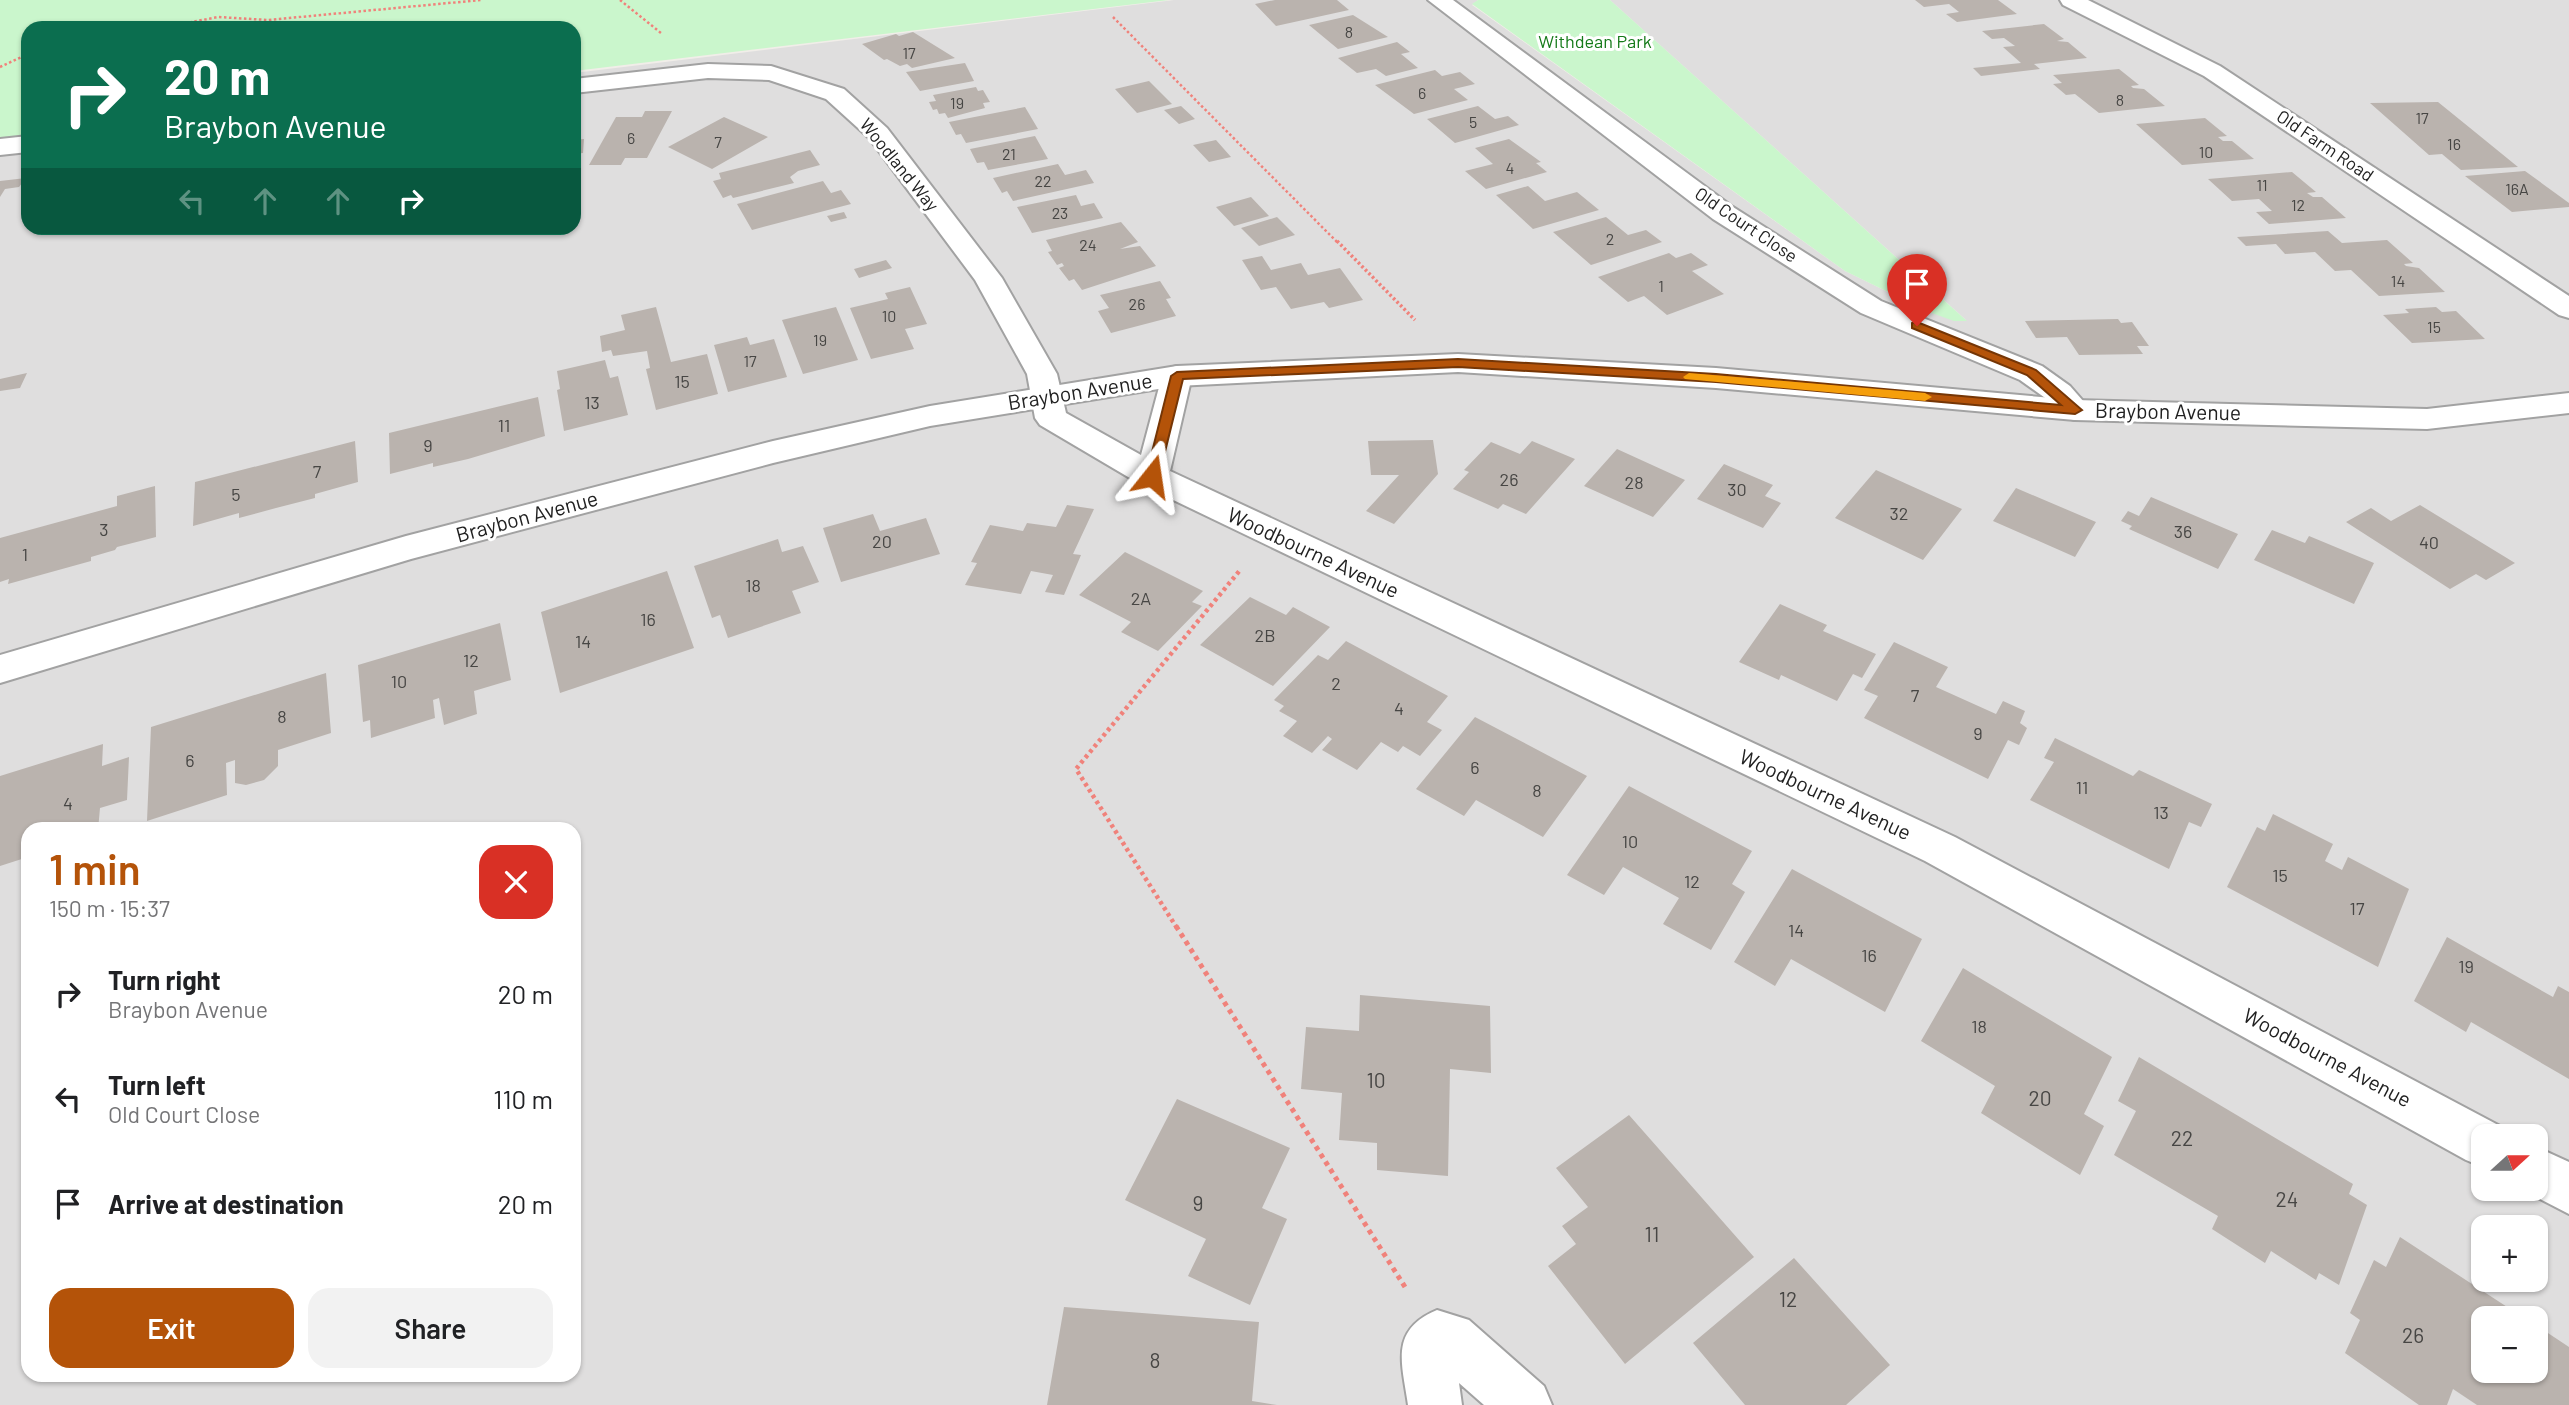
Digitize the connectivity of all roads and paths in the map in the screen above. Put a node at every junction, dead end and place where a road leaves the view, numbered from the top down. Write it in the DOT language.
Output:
graph roads {
  1 [pos="481,0"];
  2 [pos="1439,0"];
  3 [pos="2071,0"];
  4 [pos="1113,17"];
  5 [pos="197,21"];
  6 [pos="21,57"];
  7 [pos="0,67"];
  8 [pos="581,85"];
  9 [pos="21,145"];
  10 [pos="0,147"];
  11 [pos="2569,309"];
  12 [pos="1458,363"];
  13 [pos="1177,376"];
  14 [pos="1046,397"];
  15 [pos="2569,403"];
  16 [pos="2075,410"];
  17 [pos="1152,476"];
  18 [pos="1271,533"];
  19 [pos="0,669"];
  20 [pos="2471,1137"];
  21 [pos="2548,1178"];
  22 [pos="2569,1189"];
  23 [pos="1437,1337"];
  24 [pos="1436,1405"];
  25 [pos="1525,1405"];
  1 -- 5 [label="path"];
  2 -- 16 [label="street, Old Court Close"];
  3 -- 11 [label="street, Old Farm Road"];
  4 -- 12 [label="path"];
  6 -- 7 [label="path"];
  8 -- 14 [label="street, Woodland Way"];
  9 -- 10 [label="street"];
  12 -- 13 [label="street, Braybon Avenue"];
  12 -- 16 [label="street, Braybon Avenue"];
  13 -- 14 [label="street, Braybon Avenue"];
  13 -- 17 [label="street"];
  14 -- 17 [label="street, Woodbourne Avenue"];
  14 -- 19 [label="street, Braybon Avenue"];
  15 -- 16 [label="street, Braybon Avenue"];
  17 -- 18 [label="street, Woodbourne Avenue"];
  18 -- 20 [label="street, Woodbourne Avenue"];
  18 -- 23 [label="path"];
  21 -- 22 [label="street"];
  23 -- 24 [label="street"];
  23 -- 25 [label="street"];
}
